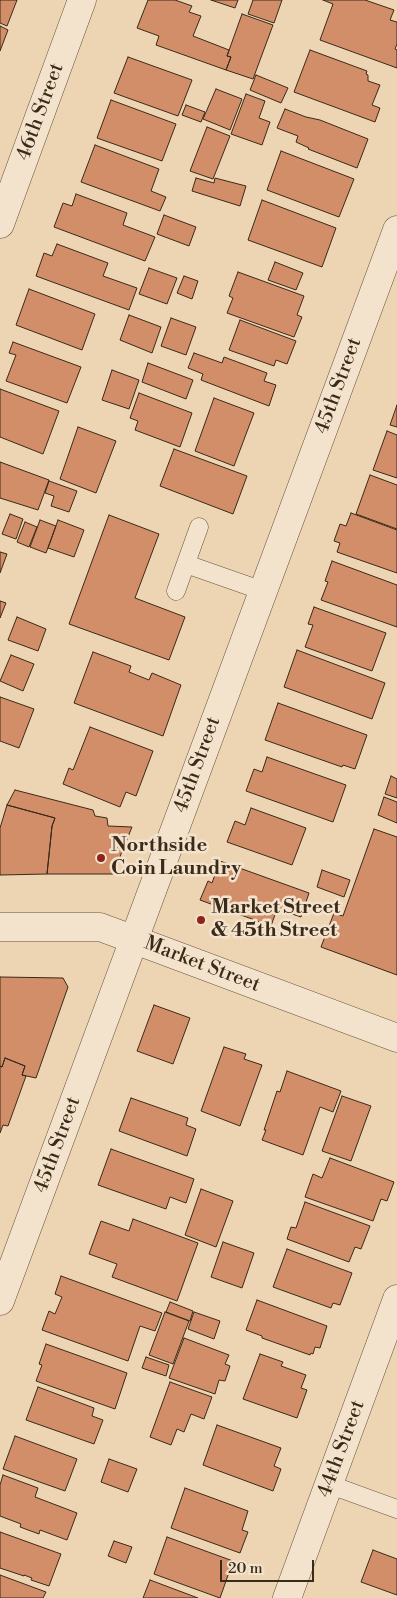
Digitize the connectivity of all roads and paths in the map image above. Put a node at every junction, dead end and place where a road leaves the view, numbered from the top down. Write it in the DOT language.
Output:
graph roads {
  1 [pos="82,0"];
  2 [pos="0,224"];
  3 [pos="397,230"];
  4 [pos="199,528"];
  5 [pos="186,564"];
  6 [pos="176,591"];
  7 [pos="263,591"];
  8 [pos="0,927"];
  9 [pos="133,939"];
  10 [pos="397,1038"];
  11 [pos="397,1299"];
  12 [pos="0,1301"];
  13 [pos="328,1484"];
  14 [pos="397,1509"];
  15 [pos="287,1598"];
  1 -- 2 [label="street, 46th Street"];
  3 -- 7 [label="street, 45th Street"];
  4 -- 5 [label="lane"];
  5 -- 6 [label="lane"];
  5 -- 7 [label="lane"];
  7 -- 9 [label="street, 45th Street"];
  8 -- 9 [label="street, Market Street"];
  9 -- 10 [label="street, Market Street"];
  9 -- 12 [label="street, 45th Street"];
  11 -- 13 [label="street, 44th Street"];
  13 -- 14 [label="lane"];
  13 -- 15 [label="street, 44th Street"];
}
